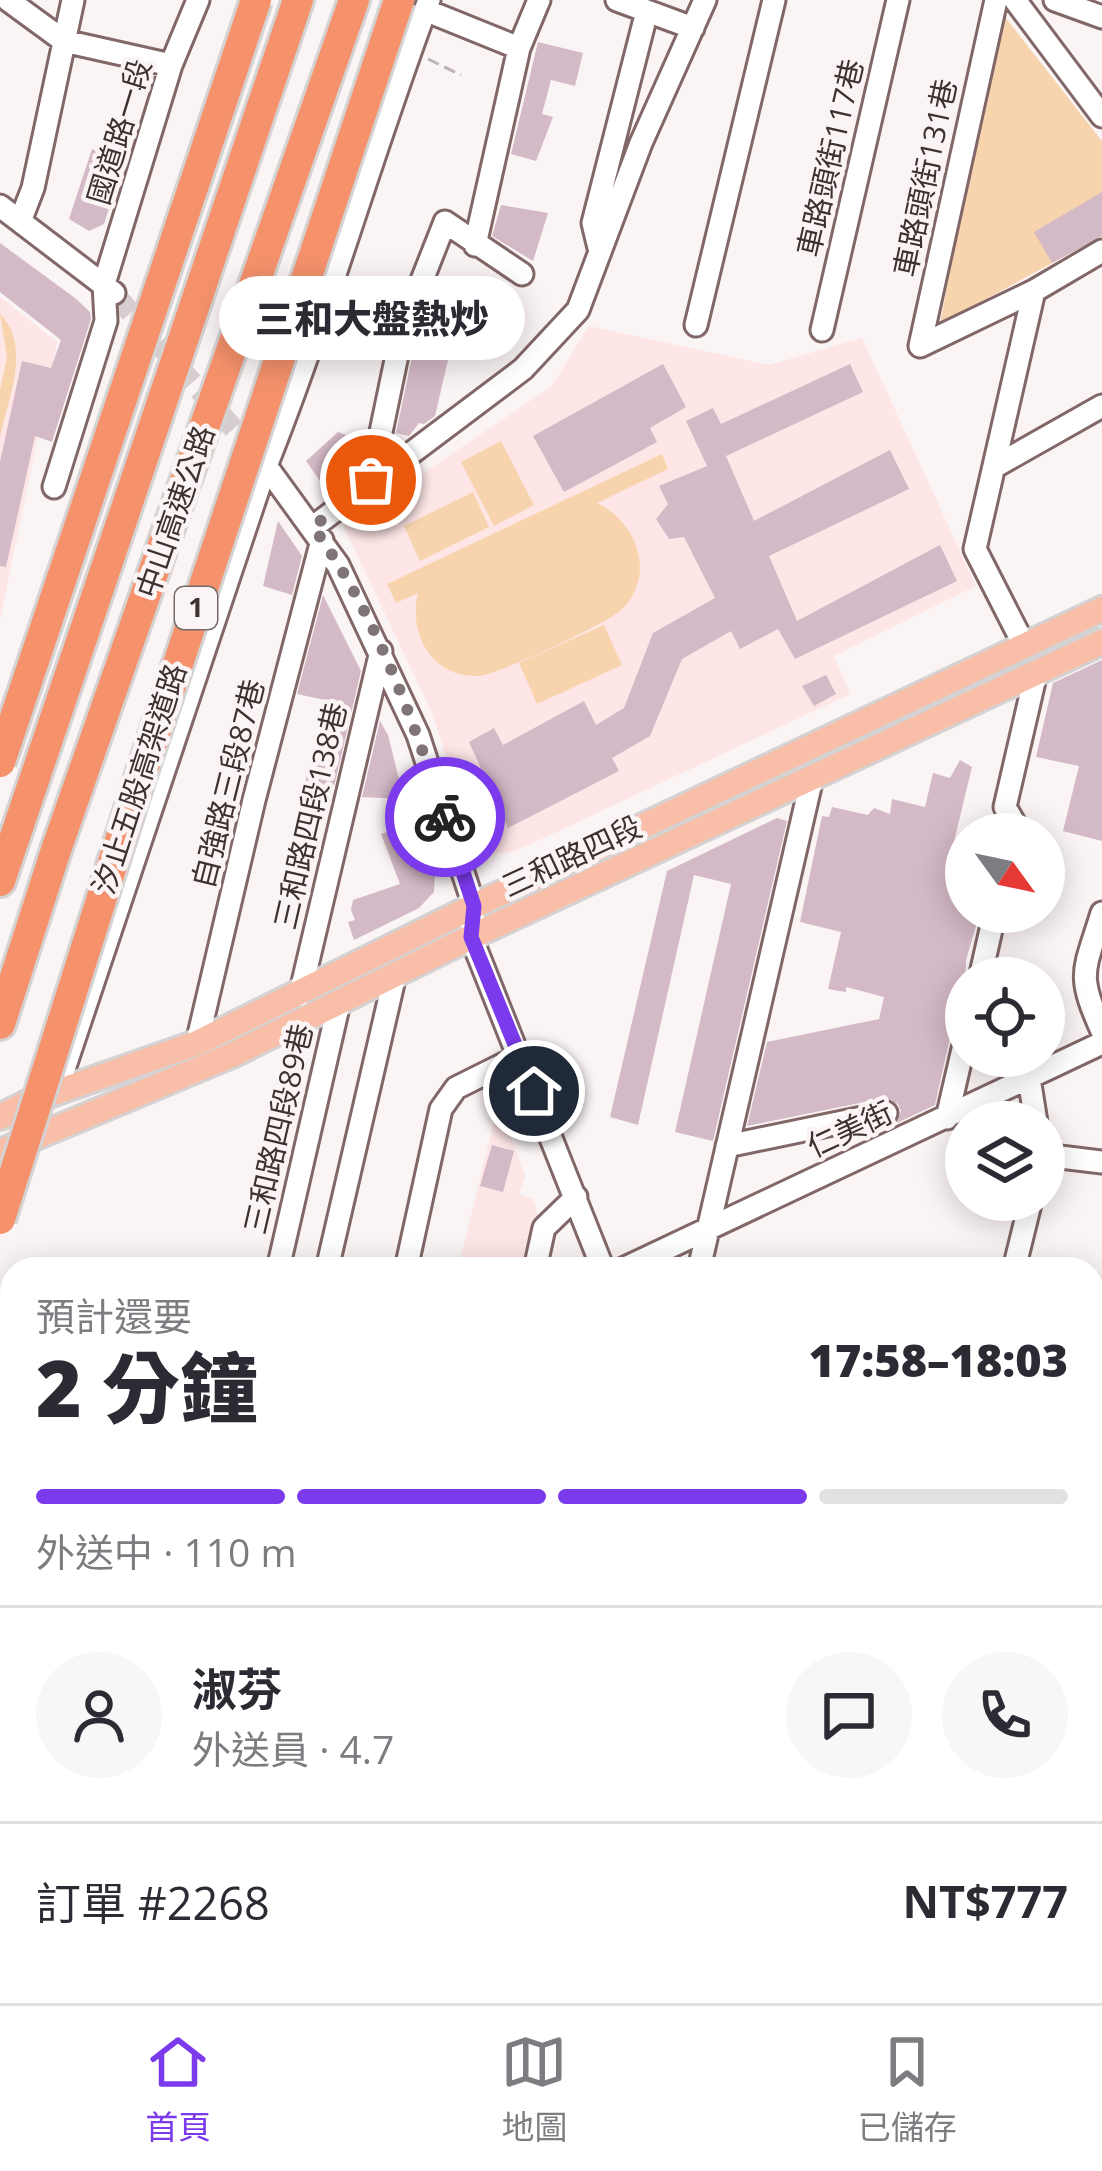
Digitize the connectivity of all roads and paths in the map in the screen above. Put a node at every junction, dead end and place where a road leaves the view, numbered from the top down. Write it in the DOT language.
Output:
graph roads {
  1 [pos="8,0"];
  2 [pos="73,0"];
  3 [pos="198,0"];
  4 [pos="256,0"];
  5 [pos="298,0"];
  6 [pos="354,0"];
  7 [pos="539,0"];
  8 [pos="616,0"];
  9 [pos="705,0"];
  10 [pos="774,0"];
  11 [pos="898,0"];
  12 [pos="996,0"];
  13 [pos="1015,0"];
  14 [pos="1055,0"];
  15 [pos="418,4"];
  16 [pos="1088,9"];
  17 [pos="647,11"];
  18 [pos="694,28"];
  19 [pos="64,40"];
  20 [pos="519,48"];
  21 [pos="410,50"];
  22 [pos="171,65"];
  23 [pos="461,75"];
  24 [pos="1102,116"];
  25 [pos="0,206"];
  26 [pos="21,219"];
  27 [pos="475,245"];
  28 [pos="1102,251"];
  29 [pos="600,252"];
  30 [pos="521,274"];
  31 [pos="111,291"];
  32 [pos="1034,291"];
  33 [pos="696,325"];
  34 [pos="823,329"];
  35 [pos="1102,406"];
  36 [pos="262,461"];
  37 [pos="994,467"];
  38 [pos="371,480"];
  39 [pos="54,487"];
  40 [pos="317,534"];
  41 [pos="1102,609"];
  42 [pos="1102,642"];
  43 [pos="1024,647"];
  44 [pos="381,651"];
  45 [pos="1036,673"];
  46 [pos="0,762"];
  47 [pos="812,778"];
  48 [pos="1008,813"];
  49 [pos="0,881"];
  50 [pos="474,906"];
  51 [pos="1102,913"];
  52 [pos="471,937"];
  53 [pos="394,975"];
  54 [pos="300,995"];
  55 [pos="339,1004"];
  56 [pos="0,1024"];
  57 [pos="1102,1031"];
  58 [pos="196,1043"];
  59 [pos="1102,1043"];
  60 [pos="520,1056"];
  61 [pos="1029,1078"];
  62 [pos="56,1093"];
  63 [pos="981,1101"];
  64 [pos="1033,1101"];
  65 [pos="886,1113"];
  66 [pos="0,1117"];
  67 [pos="945,1118"];
  68 [pos="728,1147"];
  69 [pos="0,1152"];
  70 [pos="1065,1158"];
  71 [pos="1102,1162"];
  72 [pos="576,1197"];
  73 [pos="0,1219"];
  74 [pos="1026,1221"];
  75 [pos="709,1230"];
  76 [pos="281,1257"];
  77 [pos="330,1257"];
  78 [pos="409,1257"];
  79 [pos="538,1257"];
  80 [pos="598,1257"];
  81 [pos="649,1257"];
  82 [pos="701,1257"];
  83 [pos="1017,1257"];
  1 -- 19 [label="street"];
  2 -- 19 [label="street"];
  3 -- 22 [label="street, 國道路一段"];
  4 -- 46 [label="highway, bridge"];
  5 -- 49 [label="highway, 中山高速公路"];
  6 -- 56 [label="highway, 中山高速公路 / 1"];
  7 -- 20 [label="street"];
  8 -- 17 [label="street"];
  9 -- 18 [label="street"];
  10 -- 33 [label="street"];
  11 -- 34 [label="street, 車路頭街117巷"];
  12 -- 32 [label="street, 車路頭街131巷"];
  13 -- 24 [label="street"];
  14 -- 16 [label="street"];
  15 -- 20 [label="street"];
  15 -- 21 [label="street"];
  15 -- 73 [label="highway, 汐止五股高架道路 / 1, bridge"];
  17 -- 18 [label="street"];
  17 -- 29 [label="street"];
  18 -- 29 [label="street"];
  19 -- 22 [label="street"];
  19 -- 26 [label="street"];
  20 -- 27 [label="street"];
  21 -- 23 [label="path"];
  21 -- 36 [label="street"];
  22 -- 31 [label="street, 國道路一段"];
  25 -- 26 [label="street"];
  26 -- 31 [label="street"];
  27 -- 30 [label="street"];
  27 -- 38 [label="street"];
  28 -- 32 [label="street"];
  29 -- 38 [label="street"];
  31 -- 39 [label="street, 國道路一段"];
  32 -- 37 [label="street"];
  35 -- 37 [label="street"];
  36 -- 40 [label="street"];
  36 -- 62 [label="street"];
  37 -- 43 [label="street"];
  38 -- 40 [label="street"];
  40 -- 44 [label="street"];
  40 -- 58 [label="street, 自強路三段87巷"];
  41 -- 43 [label="main road, 三和路四段"];
  42 -- 45 [label="main road, 三和路四段"];
  43 -- 50 [label="main road, 三和路四段"];
  44 -- 50 [label="street"];
  44 -- 54 [label="street, 三和路四段138巷"];
  45 -- 47 [label="main road, 三和路四段"];
  45 -- 48 [label="street"];
  47 -- 52 [label="main road, 三和路四段"];
  47 -- 68 [label="street"];
  50 -- 52 [label="street"];
  50 -- 54 [label="main road, 三和路四段"];
  51 -- 57 [label="street"];
  52 -- 53 [label="main road, 三和路四段"];
  52 -- 60 [label="street"];
  53 -- 55 [label="main road, 三和路四段"];
  53 -- 77 [label="street"];
  54 -- 58 [label="main road, 三和路四段"];
  55 -- 69 [label="main road, 三和路四段"];
  55 -- 76 [label="street, 三和路四段89巷"];
  58 -- 62 [label="main road, 三和路四段"];
  59 -- 61 [label="street, 仁美街"];
  60 -- 72 [label="street"];
  60 -- 78 [label="street"];
  61 -- 63 [label="street, 仁美街"];
  61 -- 64 [label="street"];
  62 -- 66 [label="main road, 三和路四段"];
  65 -- 68 [label="street"];
  67 -- 75 [label="street, 仁美街"];
  68 -- 75 [label="street"];
  70 -- 71 [label="street"];
  72 -- 79 [label="street"];
  72 -- 80 [label="street"];
  74 -- 83 [label="street"];
  75 -- 81 [label="street, 仁美街"];
  75 -- 82 [label="street"];
}
